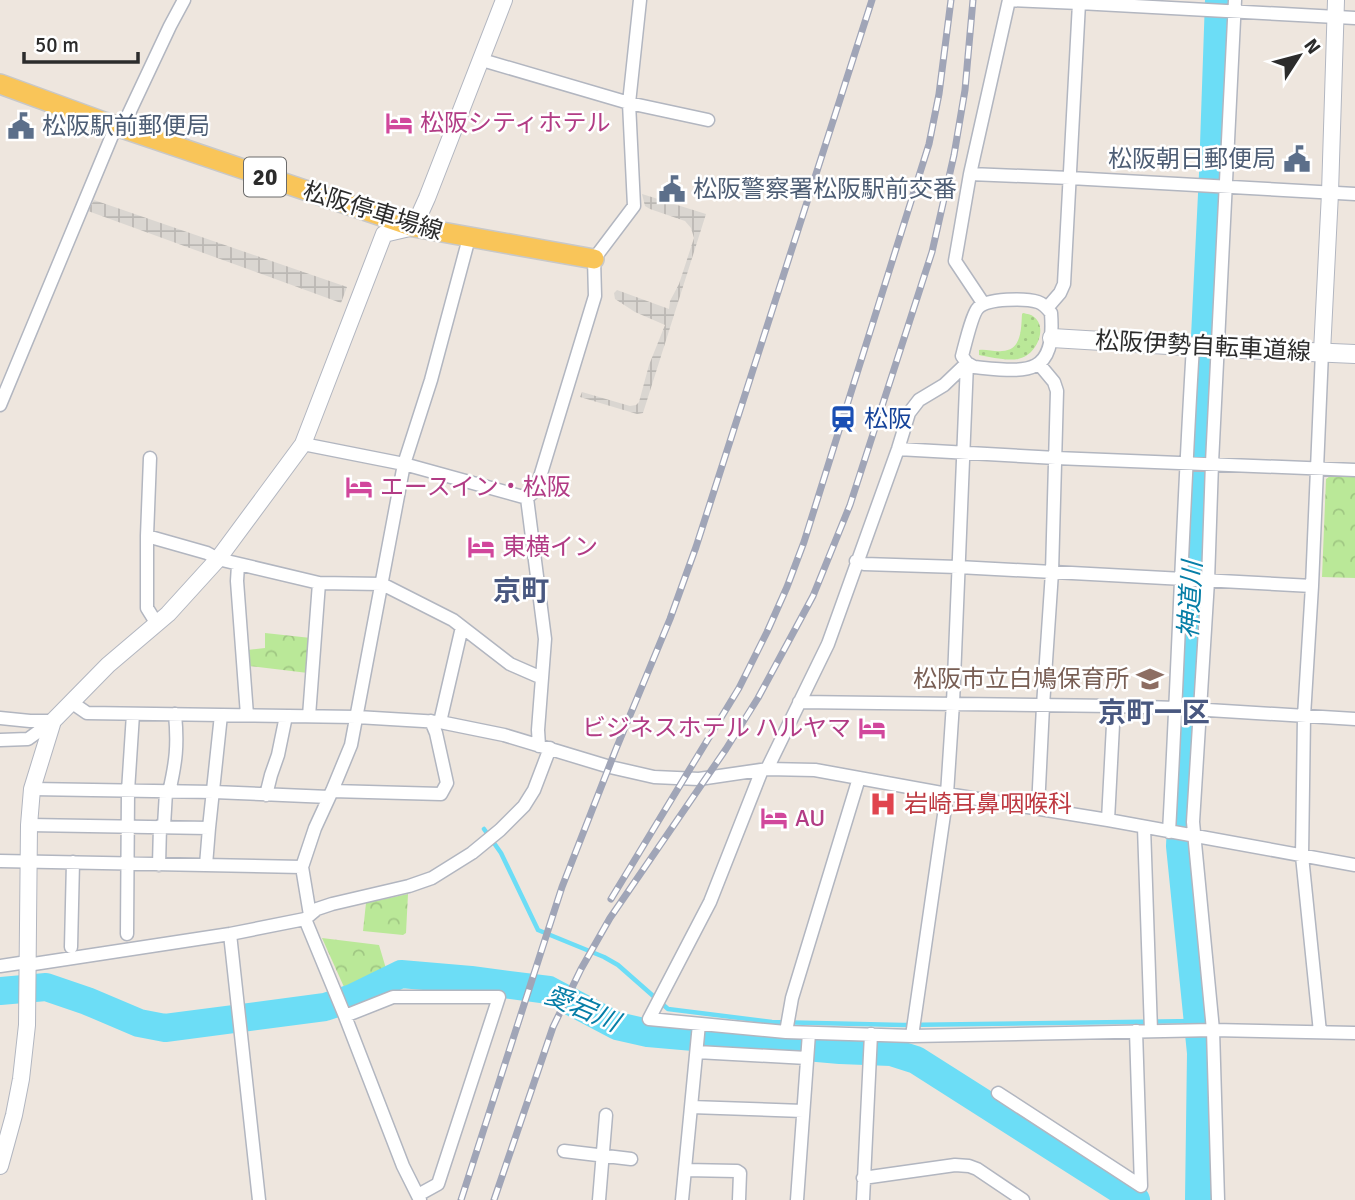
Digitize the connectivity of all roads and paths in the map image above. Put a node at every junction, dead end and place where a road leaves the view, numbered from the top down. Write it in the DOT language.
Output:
graph roads {
  1 [pos="184,0"];
  2 [pos="504,0"];
  3 [pos="640,0"];
  4 [pos="1009,0"];
  5 [pos="1336,0"];
  6 [pos="1079,3"];
  7 [pos="1209,7"];
  8 [pos="1233,8"];
  9 [pos="1335,17"];
  10 [pos="1355,18"];
  11 [pos="482,60"];
  12 [pos="0,84"];
  13 [pos="629,103"];
  14 [pos="708,120"];
  15 [pos="119,127"];
  16 [pos="970,174"];
  17 [pos="1070,178"];
  18 [pos="1223,186"];
  19 [pos="1330,193"];
  20 [pos="1355,194"];
  21 [pos="414,227"];
  22 [pos="469,238"];
  23 [pos="594,259"];
  24 [pos="983,303"];
  25 [pos="1046,307"];
  26 [pos="1052,338"];
  27 [pos="1193,346"];
  28 [pos="1218,348"];
  29 [pos="1322,352"];
  30 [pos="1355,354"];
  31 [pos="967,363"];
  32 [pos="1038,364"];
  33 [pos="0,405"];
  34 [pos="303,444"];
  35 [pos="898,449"];
  36 [pos="964,453"];
  37 [pos="150,458"];
  38 [pos="1056,458"];
  39 [pos="1186,462"];
  40 [pos="1212,463"];
  41 [pos="404,464"];
  42 [pos="1318,468"];
  43 [pos="1355,470"];
  44 [pos="527,498"];
  45 [pos="146,536"];
  46 [pos="218,559"];
  47 [pos="856,561"];
  48 [pos="238,565"];
  49 [pos="958,567"];
  50 [pos="1052,572"];
  51 [pos="1182,580"];
  52 [pos="1208,581"];
  53 [pos="319,583"];
  54 [pos="382,584"];
  55 [pos="1312,586"];
  56 [pos="156,624"];
  57 [pos="462,627"];
  58 [pos="542,678"];
  59 [pos="71,702"];
  60 [pos="799,702"];
  61 [pos="953,704"];
  62 [pos="1043,706"];
  63 [pos="1114,706"];
  64 [pos="1177,708"];
  65 [pos="1199,710"];
  66 [pos="133,714"];
  67 [pos="175,715"];
  68 [pos="221,715"];
  69 [pos="247,715"];
  70 [pos="286,716"];
  71 [pos="309,716"];
  72 [pos="1304,716"];
  73 [pos="357,717"];
  74 [pos="0,718"];
  75 [pos="1355,719"];
  76 [pos="52,721"];
  77 [pos="436,722"];
  78 [pos="0,740"];
  79 [pos="544,747"];
  80 [pos="764,769"];
  81 [pos="859,778"];
  82 [pos="32,789"];
  83 [pos="128,791"];
  84 [pos="168,792"];
  85 [pos="214,792"];
  86 [pos="331,794"];
  87 [pos="947,794"];
  88 [pos="267,795"];
  89 [pos="1038,808"];
  90 [pos="1108,820"];
  91 [pos="29,825"];
  92 [pos="128,826"];
  93 [pos="162,826"];
  94 [pos="1144,827"];
  95 [pos="209,828"];
  96 [pos="1170,832"];
  97 [pos="1193,836"];
  98 [pos="1302,856"];
  99 [pos="0,861"];
  100 [pos="29,862"];
  101 [pos="73,862"];
  102 [pos="128,864"];
  103 [pos="1355,864"];
  104 [pos="159,865"];
  105 [pos="206,865"];
  106 [pos="302,867"];
  107 [pos="307,917"];
  108 [pos="127,934"];
  109 [pos="230,934"];
  110 [pos="71,947"];
  111 [pos="0,966"];
  112 [pos="27,968"];
  113 [pos="344,1013"];
  114 [pos="699,1025"];
  115 [pos="787,1025"];
  116 [pos="1151,1025"];
  117 [pos="913,1029"];
  118 [pos="1212,1030"];
  119 [pos="1136,1031"];
  120 [pos="1320,1032"];
  121 [pos="1355,1033"];
  122 [pos="871,1035"];
  123 [pos="808,1036"];
  124 [pos="697,1051"];
  125 [pos="807,1057"];
  126 [pos="998,1093"];
  127 [pos="691,1107"];
  128 [pos="803,1111"];
  129 [pos="606,1115"];
  130 [pos="564,1151"];
  131 [pos="603,1156"];
  132 [pos="631,1159"];
  133 [pos="0,1166"];
  134 [pos="685,1170"];
  135 [pos="863,1178"];
  136 [pos="419,1197"];
  137 [pos="259,1200"];
  138 [pos="598,1200"];
  139 [pos="682,1200"];
  140 [pos="738,1200"];
  141 [pos="797,1200"];
  142 [pos="863,1200"];
  143 [pos="1023,1200"];
  144 [pos="1218,1200"];
  1 -- 15 [label="street"];
  2 -- 11 [label="street"];
  3 -- 13 [label="street"];
  4 -- 6 [label="street"];
  4 -- 16 [label="street"];
  5 -- 9 [label="street"];
  6 -- 7 [label="street"];
  6 -- 17 [label="street"];
  7 -- 8 [label="street"];
  8 -- 9 [label="street"];
  8 -- 18 [label="street"];
  9 -- 10 [label="street"];
  9 -- 19 [label="street"];
  11 -- 13 [label="street"];
  11 -- 21 [label="street"];
  12 -- 15 [label="main road, 松阪停車場線 / 20"];
  13 -- 14 [label="street"];
  13 -- 23 [label="street"];
  15 -- 21 [label="main road, 松阪停車場線 / 20"];
  15 -- 33 [label="street"];
  16 -- 17 [label="street"];
  16 -- 24 [label="street"];
  17 -- 18 [label="street"];
  17 -- 25 [label="street"];
  18 -- 19 [label="street"];
  18 -- 28 [label="street"];
  19 -- 20 [label="street"];
  19 -- 29 [label="street"];
  21 -- 22 [label="main road, 松阪停車場線 / 20"];
  21 -- 34 [label="street"];
  22 -- 23 [label="main road, 松阪停車場線 / 20"];
  22 -- 41 [label="street"];
  23 -- 44 [label="street"];
  24 -- 25 [label="street"];
  24 -- 31 [label="street"];
  25 -- 26 [label="street"];
  26 -- 27 [label="main road, 松阪伊勢自転車道線"];
  26 -- 32 [label="street"];
  27 -- 28 [label="main road, 松阪伊勢自転車道線"];
  27 -- 39 [label="street"];
  28 -- 29 [label="main road, 松阪伊勢自転車道線"];
  28 -- 40 [label="street"];
  29 -- 30 [label="main road, 松阪伊勢自転車道線"];
  29 -- 42 [label="street"];
  31 -- 32 [label="street"];
  31 -- 35 [label="street"];
  31 -- 36 [label="street"];
  32 -- 38 [label="street"];
  34 -- 41 [label="street"];
  34 -- 46 [label="street"];
  35 -- 36 [label="street"];
  35 -- 47 [label="street"];
  36 -- 38 [label="street"];
  36 -- 49 [label="street"];
  37 -- 45 [label="street"];
  38 -- 39 [label="street"];
  38 -- 50 [label="street"];
  39 -- 40 [label="street"];
  39 -- 51 [label="street"];
  40 -- 42 [label="street"];
  40 -- 52 [label="street"];
  41 -- 44 [label="street"];
  41 -- 54 [label="street"];
  42 -- 43 [label="street"];
  42 -- 55 [label="street"];
  44 -- 58 [label="street"];
  45 -- 46 [label="street"];
  45 -- 56 [label="street"];
  46 -- 48 [label="street"];
  46 -- 56 [label="street"];
  47 -- 49 [label="street"];
  47 -- 60 [label="street"];
  48 -- 53 [label="street"];
  48 -- 69 [label="street"];
  49 -- 50 [label="street"];
  49 -- 61 [label="street"];
  50 -- 51 [label="street"];
  50 -- 62 [label="street"];
  51 -- 52 [label="street"];
  51 -- 64 [label="street"];
  52 -- 55 [label="street"];
  52 -- 65 [label="street"];
  53 -- 54 [label="street"];
  53 -- 71 [label="street"];
  54 -- 57 [label="street"];
  54 -- 73 [label="street"];
  55 -- 72 [label="street"];
  56 -- 59 [label="street"];
  57 -- 58 [label="street"];
  57 -- 77 [label="street"];
  58 -- 79 [label="street"];
  59 -- 66 [label="street"];
  59 -- 76 [label="street"];
  60 -- 61 [label="street"];
  60 -- 80 [label="street"];
  61 -- 62 [label="street"];
  61 -- 87 [label="street"];
  62 -- 63 [label="street"];
  62 -- 89 [label="street"];
  63 -- 64 [label="street"];
  63 -- 90 [label="street"];
  64 -- 65 [label="street"];
  64 -- 96 [label="street"];
  65 -- 72 [label="street"];
  65 -- 97 [label="street"];
  66 -- 67 [label="street"];
  66 -- 83 [label="street"];
  67 -- 68 [label="street"];
  67 -- 84 [label="street"];
  68 -- 69 [label="street"];
  68 -- 85 [label="street"];
  69 -- 70 [label="street"];
  70 -- 71 [label="street"];
  70 -- 88 [label="street"];
  71 -- 73 [label="street"];
  72 -- 75 [label="street"];
  72 -- 98 [label="street"];
  73 -- 77 [label="street"];
  73 -- 86 [label="street"];
  74 -- 76 [label="street"];
  76 -- 78 [label="street"];
  76 -- 82 [label="street"];
  77 -- 79 [label="street"];
  77 -- 86 [label="street"];
  79 -- 80 [label="street"];
  79 -- 107 [label="street"];
  80 -- 81 [label="street"];
  80 -- 114 [label="street"];
  81 -- 87 [label="street"];
  81 -- 115 [label="street"];
  82 -- 83 [label="street"];
  82 -- 91 [label="street"];
  83 -- 84 [label="street"];
  83 -- 92 [label="street"];
  84 -- 85 [label="street"];
  84 -- 93 [label="street"];
  85 -- 88 [label="street"];
  85 -- 95 [label="street"];
  86 -- 88 [label="street"];
  86 -- 106 [label="street"];
  87 -- 89 [label="street"];
  87 -- 117 [label="street"];
  89 -- 90 [label="street"];
  90 -- 94 [label="street"];
  91 -- 92 [label="street"];
  91 -- 100 [label="street"];
  92 -- 93 [label="street"];
  92 -- 102 [label="street"];
  93 -- 95 [label="street"];
  93 -- 104 [label="street"];
  94 -- 96 [label="street"];
  94 -- 116 [label="street"];
  95 -- 105 [label="street"];
  96 -- 97 [label="street"];
  97 -- 98 [label="street"];
  97 -- 118 [label="street"];
  98 -- 103 [label="street"];
  98 -- 120 [label="street"];
  99 -- 100 [label="street"];
  100 -- 101 [label="street"];
  100 -- 112 [label="street"];
  101 -- 102 [label="street"];
  101 -- 110 [label="street"];
  102 -- 104 [label="street"];
  102 -- 108 [label="street"];
  104 -- 105 [label="street"];
  105 -- 106 [label="street"];
  106 -- 107 [label="street"];
  107 -- 109 [label="street"];
  107 -- 113 [label="street"];
  109 -- 112 [label="street"];
  109 -- 137 [label="street"];
  111 -- 112 [label="street"];
  112 -- 133 [label="street"];
  113 -- 136 [label="street"];
  113 -- 136 [label="street"];
  114 -- 115 [label="street"];
  114 -- 124 [label="street"];
  115 -- 123 [label="street"];
  116 -- 118 [label="street"];
  116 -- 119 [label="street"];
  117 -- 119 [label="street"];
  117 -- 122 [label="street"];
  118 -- 120 [label="street"];
  118 -- 144 [label="street"];
  119 -- 126 [label="street"];
  120 -- 121 [label="street"];
  122 -- 123 [label="street"];
  122 -- 135 [label="street"];
  123 -- 125 [label="street"];
  124 -- 125 [label="street"];
  124 -- 127 [label="street"];
  125 -- 128 [label="street"];
  127 -- 128 [label="street"];
  127 -- 134 [label="street"];
  128 -- 141 [label="street"];
  129 -- 131 [label="street"];
  130 -- 131 [label="street"];
  131 -- 132 [label="street"];
  131 -- 138 [label="street"];
  134 -- 139 [label="street"];
  134 -- 140 [label="street"];
  135 -- 142 [label="street"];
  135 -- 143 [label="street"];
}
